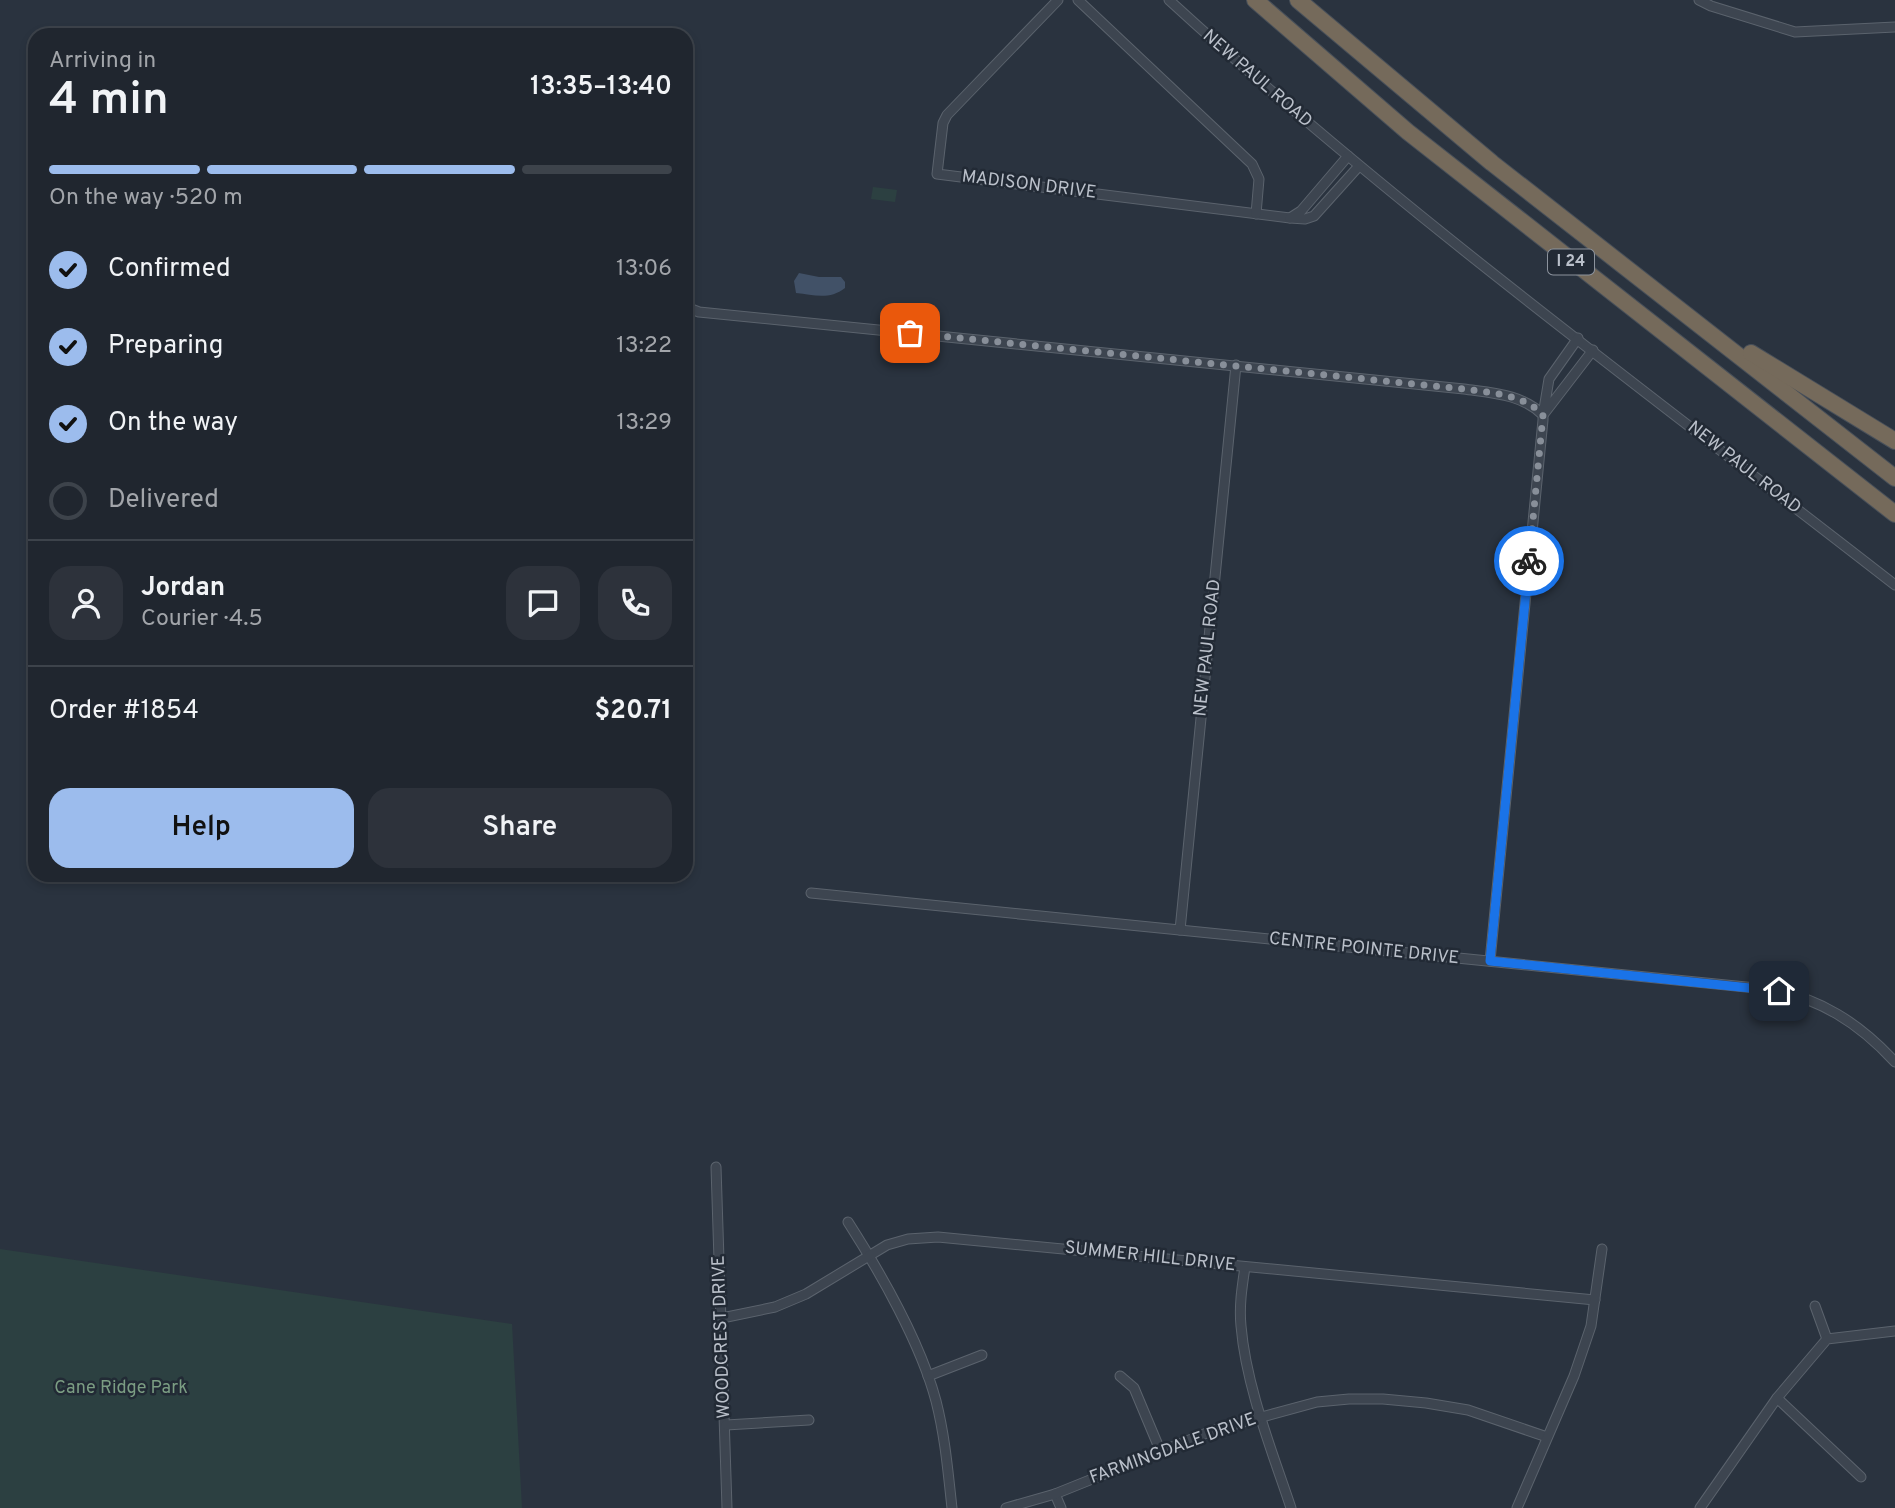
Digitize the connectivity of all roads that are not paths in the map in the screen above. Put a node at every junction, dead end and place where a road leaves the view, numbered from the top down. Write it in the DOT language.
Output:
graph roads {
  1 [pos="1058,0"];
  2 [pos="1078,0"];
  3 [pos="1169,0"];
  4 [pos="1255,0"];
  5 [pos="1298,0"];
  6 [pos="1699,0"];
  7 [pos="1895,27"];
  8 [pos="1348,156"];
  9 [pos="1359,166"];
  10 [pos="1323,186"];
  11 [pos="1333,195"];
  12 [pos="1256,214"];
  13 [pos="1290,218"];
  14 [pos="1669,302"];
  15 [pos="693,310"];
  16 [pos="1577,338"];
  17 [pos="1593,351"];
  18 [pos="1236,365"];
  19 [pos="1543,415"];
  20 [pos="1895,441"];
  21 [pos="1895,478"];
  22 [pos="1895,514"];
  23 [pos="1895,585"];
  24 [pos="811,893"];
  25 [pos="1180,930"];
  26 [pos="1490,961"];
  27 [pos="1895,1062"];
  28 [pos="716,1167"];
  29 [pos="848,1222"];
  30 [pos="1602,1249"];
  31 [pos="869,1254"];
  32 [pos="1245,1267"];
  33 [pos="1595,1300"];
  34 [pos="1815,1306"];
  35 [pos="722,1318"];
  36 [pos="1895,1331"];
  37 [pos="1827,1339"];
  38 [pos="982,1355"];
  39 [pos="928,1376"];
  40 [pos="1119,1376"];
  41 [pos="1777,1398"];
  42 [pos="1261,1418"];
  43 [pos="809,1420"];
  44 [pos="726,1425"];
  45 [pos="1547,1437"];
  46 [pos="1160,1450"];
  47 [pos="1861,1477"];
  48 [pos="1055,1494"];
  49 [pos="727,1508"];
  50 [pos="952,1508"];
  51 [pos="1006,1508"];
  52 [pos="1061,1508"];
  53 [pos="1291,1508"];
  54 [pos="1517,1508"];
  55 [pos="1700,1508"];
  1 -- 12 [label="street, MADISON DRIVE"];
  2 -- 12 [label="street"];
  3 -- 8 [label="street, NEW PAUL ROAD"];
  4 -- 22 [label="highway, I 24"];
  5 -- 14 [label="highway, I 24"];
  6 -- 7 [label="street"];
  8 -- 9 [label="street, NEW PAUL ROAD"];
  8 -- 10 [label="street"];
  9 -- 11 [label="street, MADISON DRIVE"];
  9 -- 16 [label="street, NEW PAUL ROAD"];
  10 -- 11 [label="street"];
  10 -- 13 [label="street"];
  11 -- 13 [label="street, MADISON DRIVE"];
  12 -- 13 [label="street, MADISON DRIVE"];
  14 -- 20 [label="highway"];
  14 -- 21 [label="highway, I 24"];
  15 -- 18 [label="street"];
  16 -- 17 [label="street, NEW PAUL ROAD"];
  16 -- 19 [label="street"];
  17 -- 19 [label="street"];
  17 -- 23 [label="street, NEW PAUL ROAD"];
  18 -- 19 [label="street"];
  18 -- 25 [label="street, NEW PAUL ROAD"];
  19 -- 26 [label="street"];
  24 -- 25 [label="street, CENTRE POINTE DRIVE"];
  25 -- 26 [label="street, CENTRE POINTE DRIVE"];
  26 -- 27 [label="street, CENTRE POINTE DRIVE"];
  28 -- 35 [label="street, WOODCREST DRIVE"];
  29 -- 31 [label="street"];
  30 -- 33 [label="street"];
  31 -- 32 [label="street, SUMMER HILL DRIVE"];
  31 -- 35 [label="street, SUMMER HILL DRIVE"];
  31 -- 39 [label="street"];
  32 -- 33 [label="street, SUMMER HILL DRIVE"];
  32 -- 42 [label="street"];
  33 -- 45 [label="street"];
  34 -- 37 [label="street"];
  35 -- 44 [label="street, WOODCREST DRIVE"];
  36 -- 37 [label="street"];
  37 -- 41 [label="street"];
  38 -- 39 [label="street"];
  39 -- 50 [label="street"];
  40 -- 46 [label="street"];
  41 -- 47 [label="street"];
  41 -- 55 [label="street"];
  42 -- 45 [label="street, FARMINGDALE DRIVE"];
  42 -- 46 [label="street, FARMINGDALE DRIVE"];
  42 -- 53 [label="street"];
  43 -- 44 [label="street"];
  44 -- 49 [label="street, WOODCREST DRIVE"];
  45 -- 54 [label="street"];
  46 -- 48 [label="street, FARMINGDALE DRIVE"];
  48 -- 51 [label="street, FARMINGDALE DRIVE"];
  48 -- 52 [label="street"];
}
